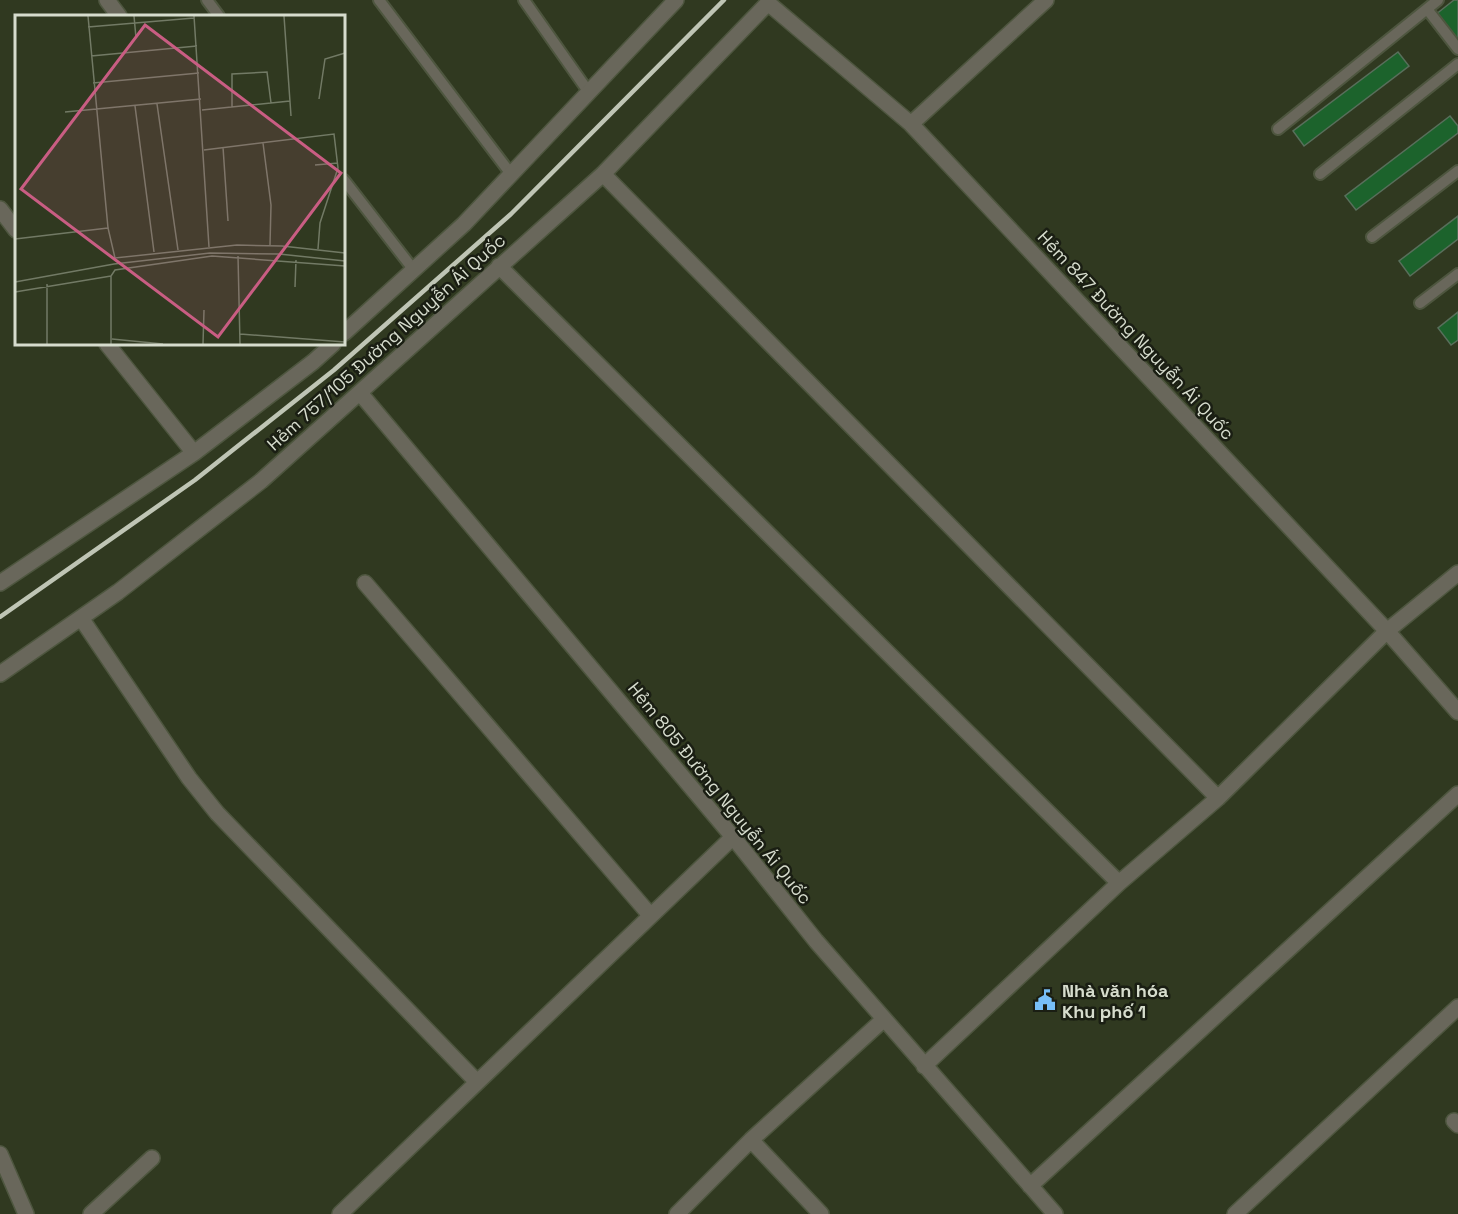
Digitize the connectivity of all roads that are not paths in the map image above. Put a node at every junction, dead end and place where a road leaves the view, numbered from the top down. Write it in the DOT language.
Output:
graph roads {
  1 [pos="107,0"];
  2 [pos="207,0"];
  3 [pos="379,0"];
  4 [pos="524,0"];
  5 [pos="676,0"];
  6 [pos="1046,0"];
  7 [pos="1438,0"];
  8 [pos="768,3"];
  9 [pos="1427,9"];
  10 [pos="118,15"];
  11 [pos="218,15"];
  12 [pos="1458,49"];
  13 [pos="1458,64"];
  14 [pos="588,91"];
  15 [pos="911,124"];
  16 [pos="1278,129"];
  17 [pos="1458,171"];
  18 [pos="511,174"];
  19 [pos="603,174"];
  20 [pos="1320,174"];
  21 [pos="345,181"];
  22 [pos="0,209"];
  23 [pos="15,229"];
  24 [pos="1372,237"];
  25 [pos="499,267"];
  26 [pos="413,269"];
  27 [pos="1458,274"];
  28 [pos="1420,303"];
  29 [pos="345,332"];
  30 [pos="108,345"];
  31 [pos="332,345"];
  32 [pos="360,393"];
  33 [pos="194,453"];
  34 [pos="1458,573"];
  35 [pos="0,583"];
  36 [pos="365,583"];
  37 [pos="81,618"];
  38 [pos="1387,631"];
  39 [pos="0,674"];
  40 [pos="1458,712"];
  41 [pos="1458,794"];
  42 [pos="1218,798"];
  43 [pos="733,837"];
  44 [pos="1119,883"];
  45 [pos="650,915"];
  46 [pos="1458,1007"];
  47 [pos="883,1020"];
  48 [pos="924,1066"];
  49 [pos="477,1082"];
  50 [pos="752,1140"];
  51 [pos="0,1154"];
  52 [pos="152,1158"];
  53 [pos="1030,1186"];
  54 [pos="26,1214"];
  55 [pos="91,1214"];
  56 [pos="340,1214"];
  57 [pos="677,1214"];
  58 [pos="821,1214"];
  59 [pos="1055,1214"];
  60 [pos="1235,1214"];
  1 -- 10 [label="street"];
  2 -- 11 [label="lane"];
  3 -- 18 [label="lane"];
  4 -- 14 [label="lane"];
  5 -- 14 [label="street"];
  6 -- 15 [label="street"];
  7 -- 9 [label="lane"];
  8 -- 15 [label="street, Hẻm 847 Đường Nguyễn Ái Quốc"];
  8 -- 19 [label="street, Hẻm 757/105 Đường Nguyễn Ái Quốc"];
  9 -- 12 [label="lane"];
  9 -- 16 [label="lane"];
  13 -- 20 [label="lane"];
  14 -- 18 [label="street"];
  15 -- 38 [label="street, Hẻm 847 Đường Nguyễn Ái Quốc"];
  17 -- 24 [label="lane"];
  18 -- 26 [label="street"];
  19 -- 25 [label="street, Hẻm 757/105 Đường Nguyễn Ái Quốc"];
  19 -- 42 [label="street"];
  21 -- 26 [label="lane"];
  22 -- 23 [label="street"];
  25 -- 32 [label="street, Hẻm 757/105 Đường Nguyễn Ái Quốc"];
  25 -- 44 [label="street"];
  26 -- 29 [label="street"];
  27 -- 28 [label="lane"];
  30 -- 33 [label="street"];
  31 -- 33 [label="street"];
  32 -- 37 [label="street, Hẻm 757/105 Đường Nguyễn Ái Quốc"];
  32 -- 43 [label="street, Hẻm 805 Đường Nguyễn Ái Quốc"];
  33 -- 35 [label="street"];
  34 -- 38 [label="street"];
  36 -- 45 [label="street"];
  37 -- 39 [label="street, Hẻm 757/105 Đường Nguyễn Ái Quốc"];
  37 -- 49 [label="street"];
  38 -- 40 [label="street, Hẻm 847 Đường Nguyễn Ái Quốc"];
  38 -- 42 [label="street"];
  41 -- 53 [label="street"];
  42 -- 44 [label="street"];
  43 -- 45 [label="street"];
  43 -- 47 [label="street, Hẻm 805 Đường Nguyễn Ái Quốc"];
  44 -- 48 [label="street"];
  45 -- 49 [label="street"];
  46 -- 60 [label="street"];
  47 -- 48 [label="street, Hẻm 805 Đường Nguyễn Ái Quốc"];
  47 -- 50 [label="street"];
  48 -- 53 [label="street, Hẻm 805 Đường Nguyễn Ái Quốc"];
  49 -- 56 [label="street"];
  50 -- 57 [label="street"];
  50 -- 58 [label="street"];
  51 -- 54 [label="street"];
  52 -- 55 [label="street"];
  53 -- 59 [label="street, Hẻm 805 Đường Nguyễn Ái Quốc"];
}
